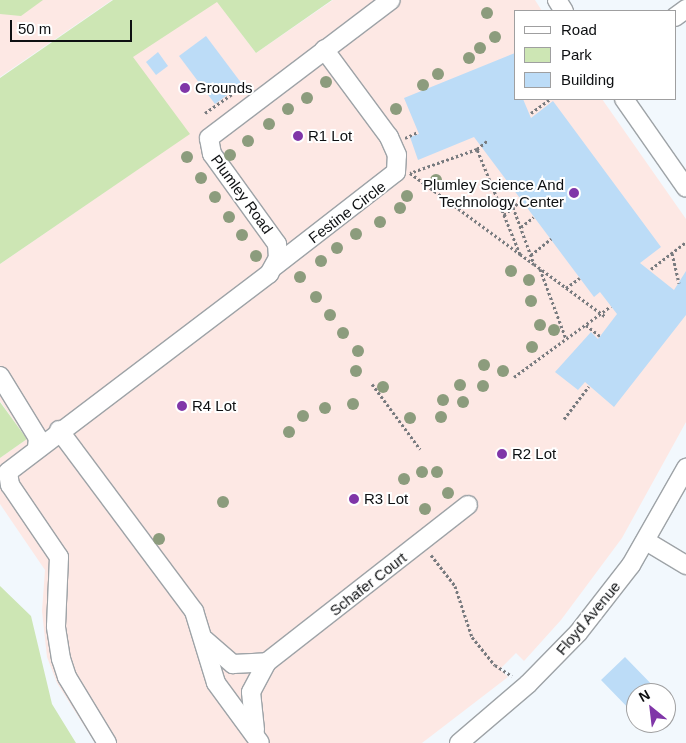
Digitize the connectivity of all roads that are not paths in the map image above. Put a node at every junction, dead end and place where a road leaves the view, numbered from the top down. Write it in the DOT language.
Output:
graph roads {
  1 [pos="391,0"];
  2 [pos="324,49"];
  3 [pos="625,100"];
  4 [pos="686,188"];
  5 [pos="275,266"];
  6 [pos="0,376"];
  7 [pos="59,430"];
  8 [pos="37,447"];
  9 [pos="686,468"];
  10 [pos="468,505"];
  11 [pos="646,541"];
  12 [pos="686,565"];
  13 [pos="205,640"];
  14 [pos="266,662"];
  15 [pos="107,743"];
  16 [pos="259,743"];
  17 [pos="459,743"];
  1 -- 2 [label="street, Plumley Road"];
  2 -- 5 [label="street, Plumley Road"];
  2 -- 5 [label="street, Festine Circle"];
  3 -- 4 [label="street"];
  5 -- 7 [label="street"];
  6 -- 8 [label="street"];
  7 -- 8 [label="street"];
  7 -- 13 [label="street"];
  8 -- 15 [label="street"];
  9 -- 11 [label="street, Floyd Avenue"];
  10 -- 14 [label="street, Schafer Court"];
  11 -- 12 [label="street"];
  11 -- 17 [label="street, Floyd Avenue"];
  13 -- 14 [label="street"];
  13 -- 16 [label="street"];
  14 -- 16 [label="street, Schafer Court"];
}
